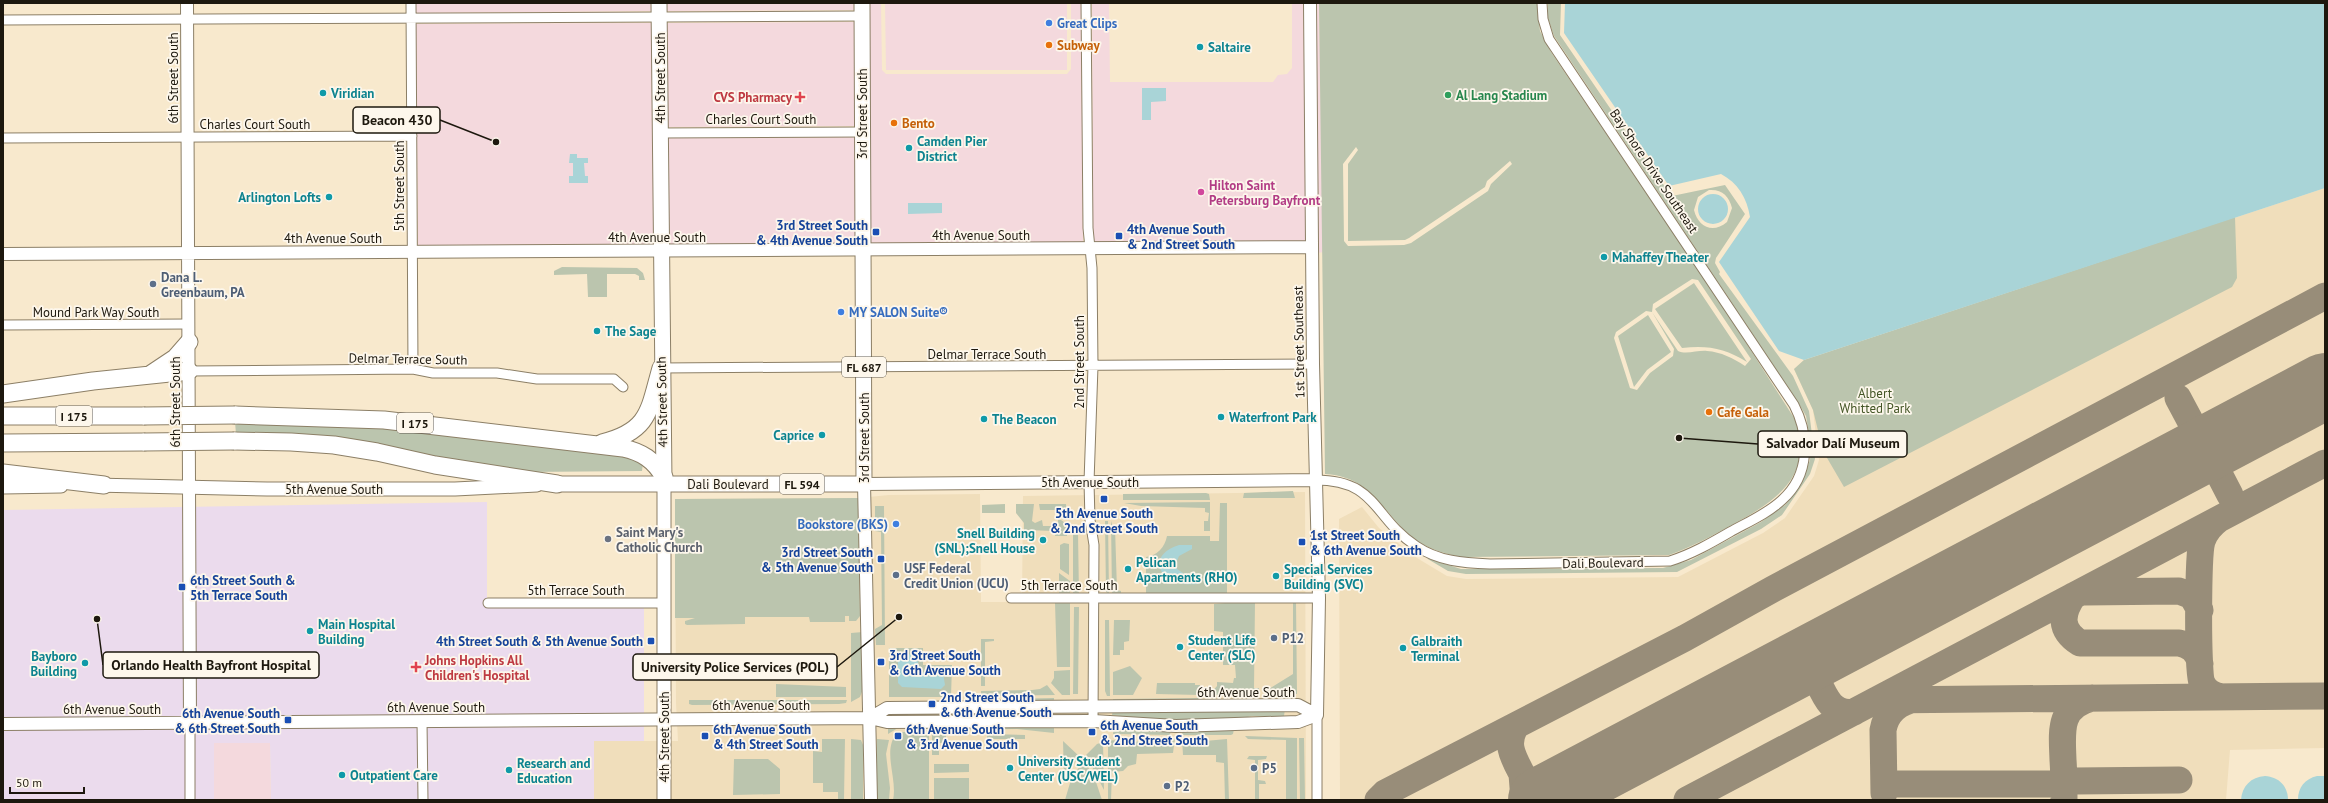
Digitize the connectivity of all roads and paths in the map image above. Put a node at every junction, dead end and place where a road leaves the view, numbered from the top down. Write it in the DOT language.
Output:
graph roads {
  1 [pos="187,3"];
  2 [pos="411,3"];
  3 [pos="1086,3"];
  4 [pos="1310,3"];
  5 [pos="1542,3"];
  6 [pos="862,9"];
  7 [pos="659,10"];
  8 [pos="411,18"];
  9 [pos="3,20"];
  10 [pos="187,20"];
  11 [pos="660,132"];
  12 [pos="862,132"];
  13 [pos="412,136"];
  14 [pos="188,137"];
  15 [pos="3,138"];
  16 [pos="1312,247"];
  17 [pos="1090,248"];
  18 [pos="863,249"];
  19 [pos="661,250"];
  20 [pos="413,252"];
  21 [pos="188,253"];
  22 [pos="3,254"];
  23 [pos="189,324"];
  24 [pos="3,325"];
  25 [pos="189,342"];
  26 [pos="1313,364"];
  27 [pos="1093,366"];
  28 [pos="864,367"];
  29 [pos="661,368"];
  30 [pos="413,369"];
  31 [pos="189,371"];
  32 [pos="149,375"];
  33 [pos="623,387"];
  34 [pos="1784,389"];
  35 [pos="3,394"];
  36 [pos="3,416"];
  37 [pos="3,443"];
  38 [pos="594,445"];
  39 [pos="3,472"];
  40 [pos="1315,480"];
  41 [pos="664,481"];
  42 [pos="1089,482"];
  43 [pos="557,484"];
  44 [pos="864,484"];
  45 [pos="104,485"];
  46 [pos="3,487"];
  47 [pos="190,488"];
  48 [pos="1011,598"];
  49 [pos="1095,598"];
  50 [pos="1318,598"];
  51 [pos="488,603"];
  52 [pos="664,603"];
  53 [pos="1094,706"];
  54 [pos="1317,715"];
  55 [pos="870,718"];
  56 [pos="665,719"];
  57 [pos="422,721"];
  58 [pos="1093,721"];
  59 [pos="190,723"];
  60 [pos="3,724"];
  61 [pos="190,800"];
  62 [pos="423,800"];
  63 [pos="664,800"];
  64 [pos="871,800"];
  65 [pos="1317,800"];
  1 -- 10 [label="street, 6th Street South"];
  2 -- 8 [label="street, 5th Street South"];
  3 -- 17 [label="street, 2nd Street South"];
  4 -- 16 [label="street, 1st Street Southeast"];
  5 -- 34 [label="street, Bay Shore Drive Southeast"];
  6 -- 7 [label="street"];
  6 -- 12 [label="main road, 3rd Street South / FL 687"];
  7 -- 8 [label="street"];
  7 -- 11 [label="main road, 4th Street South"];
  8 -- 10 [label="street"];
  8 -- 13 [label="street, 5th Street South"];
  9 -- 10 [label="street"];
  10 -- 14 [label="street, 6th Street South"];
  11 -- 12 [label="street, Charles Court South"];
  11 -- 19 [label="main road, 4th Street South"];
  12 -- 18 [label="main road, 3rd Street South / FL 687"];
  13 -- 14 [label="street, Charles Court South"];
  13 -- 20 [label="street, 5th Street South"];
  14 -- 15 [label="street, Charles Court South"];
  14 -- 21 [label="street, 6th Street South"];
  16 -- 17 [label="street, 4th Avenue South"];
  16 -- 26 [label="street, 1st Street Southeast"];
  17 -- 18 [label="street, 4th Avenue South"];
  17 -- 27 [label="street, 2nd Street South"];
  18 -- 19 [label="street, 4th Avenue South"];
  18 -- 28 [label="main road, 3rd Street South / FL 687"];
  19 -- 20 [label="street, 4th Avenue South"];
  19 -- 29 [label="main road, 4th Street South"];
  20 -- 21 [label="street, 4th Avenue South"];
  20 -- 30 [label="street, 5th Street South"];
  21 -- 22 [label="street, 4th Avenue South"];
  21 -- 23 [label="street, 6th Street South"];
  23 -- 24 [label="street, Mound Park Way South"];
  23 -- 25 [label="street, 6th Street South"];
  25 -- 31 [label="street, 6th Street South"];
  25 -- 32 [label="highway"];
  26 -- 27 [label="street, Delmar Terrace South"];
  26 -- 40 [label="street, 1st Street Southeast"];
  27 -- 28 [label="street, Delmar Terrace South"];
  27 -- 42 [label="street, 2nd Street South"];
  28 -- 29 [label="street, Delmar Terrace South"];
  28 -- 44 [label="main road, 3rd Street South / FL 687"];
  29 -- 38 [label="highway"];
  29 -- 41 [label="main road, 4th Street South"];
  30 -- 31 [label="street, Delmar Terrace South"];
  30 -- 33 [label="street, Delmar Terrace South"];
  31 -- 32 [label="highway"];
  31 -- 47 [label="street, 6th Street South"];
  32 -- 35 [label="highway"];
  34 -- 40 [label="street, Dali Boulevard"];
  36 -- 38 [label="highway, I 175, bridge"];
  37 -- 43 [label="highway, I 175, bridge"];
  38 -- 41 [label="highway"];
  39 -- 45 [label="highway"];
  40 -- 42 [label="street, 5th Avenue South"];
  40 -- 50 [label="street, 1st Street Southeast"];
  41 -- 43 [label="main road, 5th Avenue South / FL 594"];
  41 -- 44 [label="main road, Dali Boulevard / FL 594"];
  41 -- 52 [label="main road, 4th Street South"];
  42 -- 44 [label="street, 5th Avenue South"];
  42 -- 49 [label="street, 2nd Street South"];
  43 -- 47 [label="main road, 5th Avenue South"];
  44 -- 55 [label="street, 3rd Street South"];
  45 -- 46 [label="main road, 5th Avenue South"];
  45 -- 47 [label="main road, 5th Avenue South"];
  47 -- 59 [label="street, 6th Street South"];
  48 -- 49 [label="street, 5th Terrace South"];
  49 -- 50 [label="street, 5th Terrace South"];
  49 -- 53 [label="street, 2nd Street South"];
  50 -- 54 [label="street, 1st Street Southeast"];
  51 -- 52 [label="street, 5th Terrace South"];
  52 -- 56 [label="main road, 4th Street South"];
  53 -- 54 [label="street, 6th Avenue South"];
  53 -- 55 [label="street, 6th Avenue South"];
  53 -- 58 [label="street, 2nd Street South"];
  54 -- 58 [label="street, 6th Avenue South"];
  54 -- 65 [label="street, 1st Street Southeast"];
  55 -- 56 [label="street, 6th Avenue South"];
  55 -- 58 [label="street, 6th Avenue South"];
  55 -- 64 [label="street, 3rd Street South"];
  56 -- 57 [label="street, 6th Avenue South"];
  56 -- 63 [label="main road, 4th Street South"];
  57 -- 59 [label="street, 6th Avenue South"];
  57 -- 62 [label="street"];
  59 -- 60 [label="street, 6th Avenue South"];
  59 -- 61 [label="street, 6th Street South"];
}
